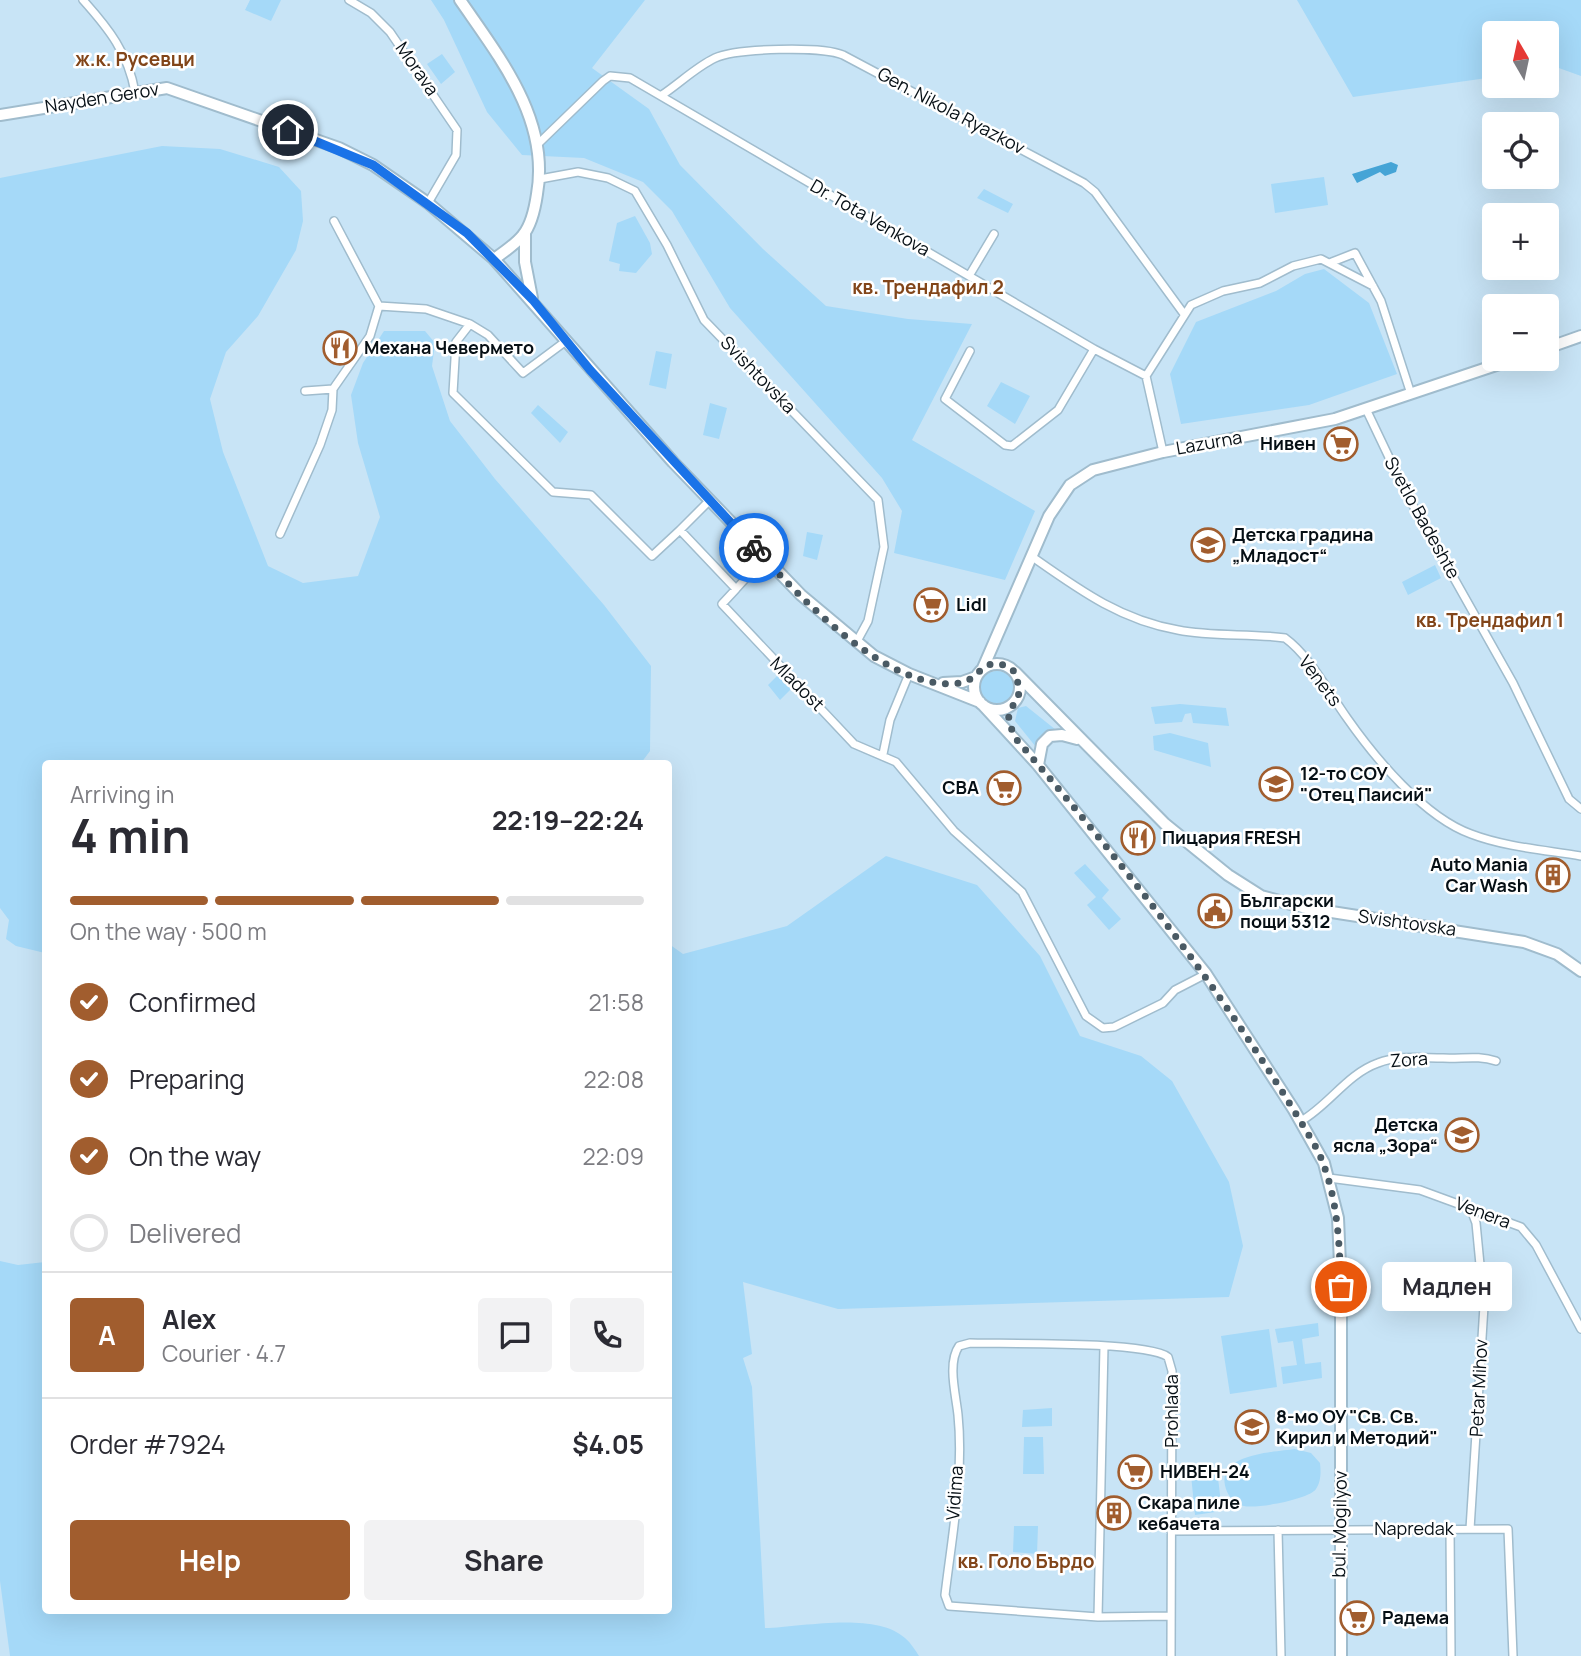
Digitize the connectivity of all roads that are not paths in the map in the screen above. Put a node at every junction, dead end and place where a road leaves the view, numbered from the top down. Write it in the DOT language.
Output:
graph roads {
  1 [pos="83,0"];
  2 [pos="349,0"];
  3 [pos="460,0"];
  4 [pos="135,92"];
  5 [pos="662,95"];
  6 [pos="0,116"];
  7 [pos="539,143"];
  8 [pos="540,179"];
  9 [pos="428,203"];
  10 [pos="334,221"];
  11 [pos="525,233"];
  12 [pos="994,234"];
  13 [pos="494,259"];
  14 [pos="1332,262"];
  15 [pos="969,276"];
  16 [pos="1373,286"];
  17 [pos="533,300"];
  18 [pos="379,306"];
  19 [pos="1184,314"];
  20 [pos="470,324"];
  21 [pos="1581,336"];
  22 [pos="566,341"];
  23 [pos="1559,344"];
  24 [pos="1094,349"];
  25 [pos="970,351"];
  26 [pos="1482,370"];
  27 [pos="1146,376"];
  28 [pos="333,389"];
  29 [pos="305,391"];
  30 [pos="1411,394"];
  31 [pos="1366,409"];
  32 [pos="1163,452"];
  33 [pos="709,501"];
  34 [pos="680,530"];
  35 [pos="280,534"];
  36 [pos="1031,555"];
  37 [pos="764,558"];
  38 [pos="736,589"];
  39 [pos="997,637"];
  40 [pos="856,643"];
  41 [pos="1012,669"];
  42 [pos="979,673"];
  43 [pos="909,674"];
  44 [pos="936,683"];
  45 [pos="1013,703"];
  46 [pos="981,704"];
  47 [pos="1047,707"];
  48 [pos="1016,739"];
  49 [pos="1082,741"];
  50 [pos="883,754"];
  51 [pos="1038,765"];
  52 [pos="1581,809"];
  53 [pos="1581,856"];
  54 [pos="1581,971"];
  55 [pos="1206,974"];
  56 [pos="1496,1061"];
  57 [pos="1301,1121"];
  58 [pos="1329,1178"];
  59 [pos="1470,1207"];
  60 [pos="1581,1329"];
  61 [pos="1104,1346"];
  62 [pos="1340,1529"];
  63 [pos="1450,1529"];
  64 [pos="1470,1529"];
  65 [pos="1279,1530"];
  66 [pos="1171,1531"];
  67 [pos="1170,1616"];
  68 [pos="1098,1617"];
  69 [pos="1171,1656"];
  70 [pos="1281,1656"];
  71 [pos="1341,1656"];
  72 [pos="1451,1656"];
  73 [pos="1513,1656"];
  1 -- 4 [label="street"];
  2 -- 9 [label="street, Morava"];
  3 -- 7 [label="street"];
  4 -- 6 [label="street, Nayden Gerov"];
  4 -- 9 [label="street, Nayden Gerov"];
  5 -- 7 [label="street, Dr. Tota Venkova"];
  5 -- 15 [label="street, Dr. Tota Venkova"];
  5 -- 19 [label="street, Gen. Nikola Ryazkov"];
  7 -- 8 [label="street"];
  8 -- 11 [label="street"];
  8 -- 40 [label="street, Svishtovska"];
  9 -- 13 [label="street, Nayden Gerov"];
  10 -- 18 [label="street"];
  11 -- 13 [label="street"];
  11 -- 17 [label="street"];
  12 -- 15 [label="street"];
  13 -- 17 [label="street"];
  14 -- 16 [label="street"];
  14 -- 16 [label="street"];
  14 -- 19 [label="street"];
  15 -- 24 [label="street, Dr. Tota Venkova"];
  16 -- 30 [label="street"];
  17 -- 22 [label="street"];
  18 -- 20 [label="street"];
  18 -- 28 [label="street"];
  19 -- 27 [label="street"];
  20 -- 22 [label="street"];
  20 -- 34 [label="street"];
  21 -- 23 [label="street"];
  22 -- 33 [label="street"];
  24 -- 25 [label="street"];
  24 -- 27 [label="street, Dr. Tota Venkova"];
  26 -- 30 [label="street, Lazurna"];
  27 -- 32 [label="street"];
  28 -- 29 [label="street"];
  28 -- 35 [label="street"];
  30 -- 31 [label="street, Lazurna"];
  31 -- 32 [label="street, Lazurna"];
  31 -- 52 [label="street, Svetlo Badeshte"];
  32 -- 36 [label="street, Lazurna"];
  33 -- 34 [label="street"];
  33 -- 37 [label="street"];
  34 -- 38 [label="street"];
  36 -- 39 [label="street, Lazurna"];
  36 -- 53 [label="street, Venets"];
  37 -- 38 [label="street"];
  37 -- 40 [label="street"];
  38 -- 50 [label="street, Mladost"];
  39 -- 41 [label="street"];
  39 -- 42 [label="street, Lazurna"];
  40 -- 43 [label="street"];
  41 -- 42 [label="street"];
  41 -- 45 [label="street"];
  41 -- 47 [label="street, Svishtovska"];
  42 -- 44 [label="street"];
  42 -- 46 [label="street"];
  43 -- 44 [label="street"];
  43 -- 50 [label="street"];
  44 -- 46 [label="street"];
  45 -- 46 [label="street"];
  45 -- 47 [label="street, Svishtovska"];
  45 -- 48 [label="street, bul. Mogilyov"];
  46 -- 48 [label="street, bul. Mogilyov"];
  47 -- 49 [label="street, Svishtovska"];
  48 -- 51 [label="street, bul. Mogilyov"];
  49 -- 51 [label="street"];
  49 -- 54 [label="street, Svishtovska"];
  50 -- 55 [label="street, Mladost"];
  51 -- 55 [label="street, bul. Mogilyov"];
  55 -- 57 [label="street, bul. Mogilyov"];
  56 -- 57 [label="street, Zora"];
  57 -- 58 [label="street, bul. Mogilyov"];
  58 -- 59 [label="street, Venera"];
  58 -- 62 [label="street, bul. Mogilyov"];
  59 -- 60 [label="street, Venera"];
  59 -- 64 [label="street, Petar Mihov"];
  61 -- 66 [label="street, Prohlada"];
  61 -- 68 [label="street"];
  61 -- 68 [label="street, Vidima"];
  62 -- 63 [label="street, Napredak"];
  62 -- 65 [label="street, Napredak"];
  62 -- 71 [label="street, bul. Mogilyov"];
  63 -- 64 [label="street, Napredak"];
  63 -- 72 [label="street"];
  64 -- 73 [label="street, Napredak"];
  65 -- 66 [label="street, Napredak"];
  65 -- 70 [label="street"];
  66 -- 67 [label="street, Prohlada"];
  67 -- 68 [label="street, Vidima"];
  67 -- 69 [label="street, Prohlada"];
}
